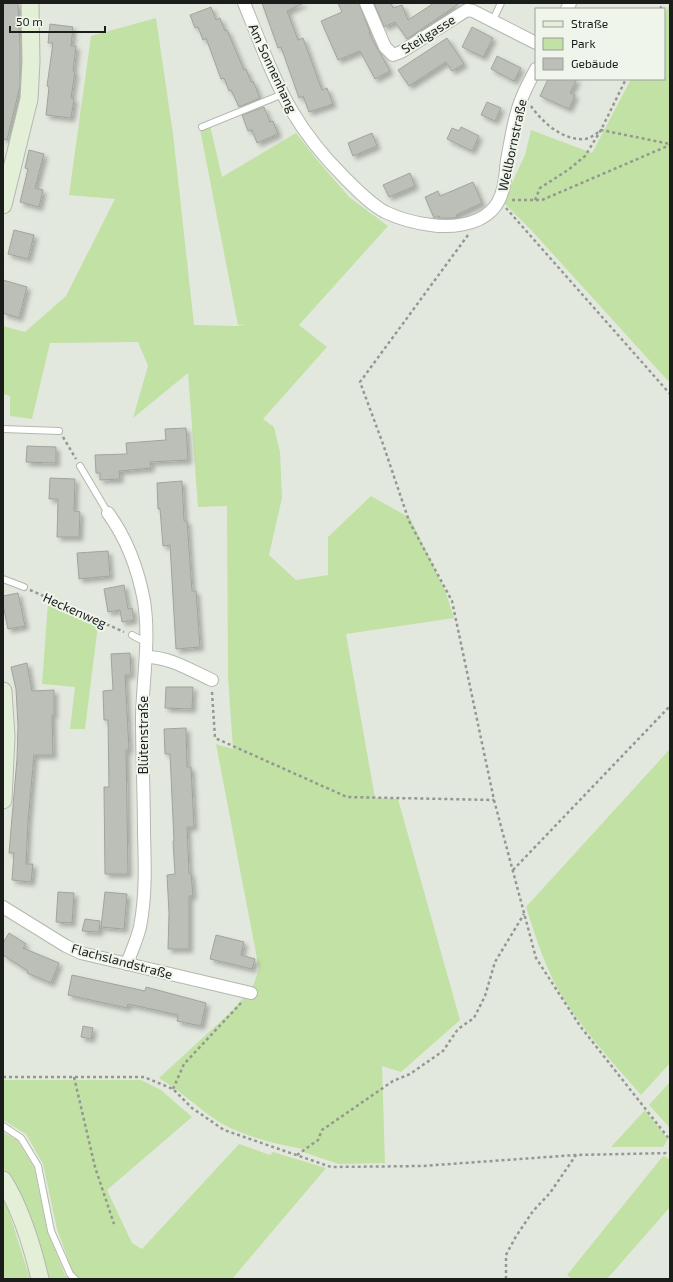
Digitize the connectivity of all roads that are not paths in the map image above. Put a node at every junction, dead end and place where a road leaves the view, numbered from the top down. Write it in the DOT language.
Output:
graph roads {
  1 [pos="30,3"];
  2 [pos="244,3"];
  3 [pos="366,3"];
  4 [pos="501,3"];
  5 [pos="493,20"];
  6 [pos="535,42"];
  7 [pos="535,71"];
  8 [pos="283,94"];
  9 [pos="202,127"];
  10 [pos="499,200"];
  11 [pos="3,205"];
  12 [pos="3,429"];
  13 [pos="59,431"];
  14 [pos="80,466"];
  15 [pos="108,512"];
  16 [pos="3,579"];
  17 [pos="24,587"];
  18 [pos="132,636"];
  19 [pos="147,643"];
  20 [pos="146,657"];
  21 [pos="212,680"];
  22 [pos="3,691"];
  23 [pos="3,800"];
  24 [pos="3,907"];
  25 [pos="127,964"];
  26 [pos="251,993"];
  27 [pos="3,1126"];
  28 [pos="3,1180"];
  29 [pos="40,1279"];
  30 [pos="75,1279"];
  1 -- 11 [label="main road"];
  2 -- 8 [label="street, Am Sonnenhang"];
  3 -- 5 [label="street, Steilgasse"];
  4 -- 5 [label="lane"];
  5 -- 6 [label="street, Steilgasse"];
  7 -- 10 [label="street, Wellbornstraße"];
  8 -- 9 [label="lane"];
  8 -- 10 [label="street, Am Sonnenhang"];
  12 -- 13 [label="lane"];
  14 -- 15 [label="lane"];
  15 -- 19 [label="street, Blütenstraße"];
  16 -- 17 [label="lane"];
  18 -- 19 [label="lane"];
  19 -- 20 [label="street, Blütenstraße"];
  20 -- 21 [label="street"];
  20 -- 25 [label="street, Blütenstraße"];
  22 -- 23 [label="main road"];
  24 -- 25 [label="street, Flachslandstraße"];
  25 -- 26 [label="street, Flachslandstraße"];
  27 -- 30 [label="lane"];
  28 -- 29 [label="main road"];
}
